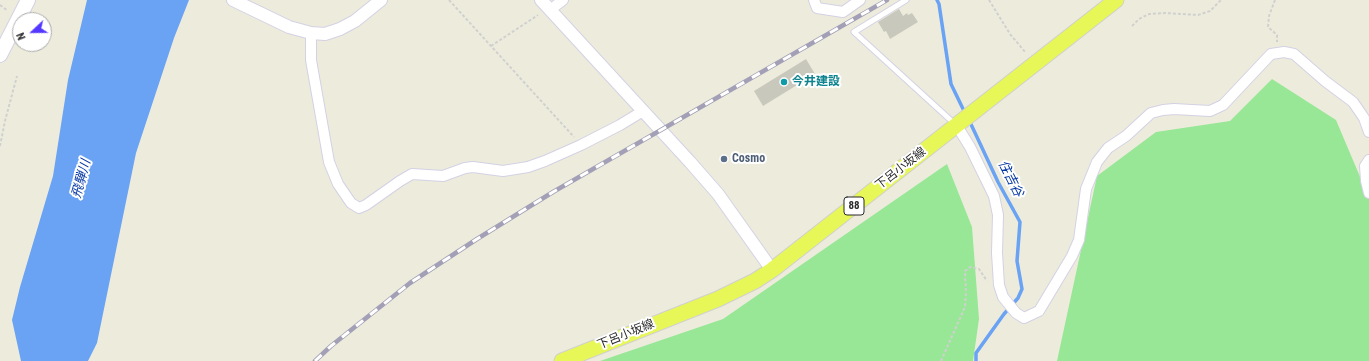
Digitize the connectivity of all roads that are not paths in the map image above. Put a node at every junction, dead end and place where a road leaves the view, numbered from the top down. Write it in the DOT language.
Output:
graph roads {
  1 [pos="28,0"];
  2 [pos="233,0"];
  3 [pos="381,0"];
  4 [pos="564,0"];
  5 [pos="814,0"];
  6 [pos="860,0"];
  7 [pos="906,0"];
  8 [pos="1116,0"];
  9 [pos="546,6"];
  10 [pos="311,33"];
  11 [pos="0,55"];
  12 [pos="643,111"];
  13 [pos="956,126"];
  14 [pos="1369,132"];
  15 [pos="1369,160"];
  16 [pos="1369,193"];
  17 [pos="772,270"];
  18 [pos="562,361"];
  1 -- 11 [label="main road"];
  2 -- 10 [label="street"];
  3 -- 10 [label="street"];
  4 -- 9 [label="street"];
  5 -- 6 [label="street"];
  7 -- 13 [label="lane"];
  8 -- 13 [label="main road, 下呂小坂線 / 88"];
  9 -- 12 [label="street"];
  10 -- 12 [label="street"];
  12 -- 17 [label="street"];
  13 -- 14 [label="street"];
  13 -- 17 [label="main road, 下呂小坂線 / 88"];
  15 -- 16 [label="street"];
  17 -- 18 [label="main road, 下呂小坂線 / 88"];
}
